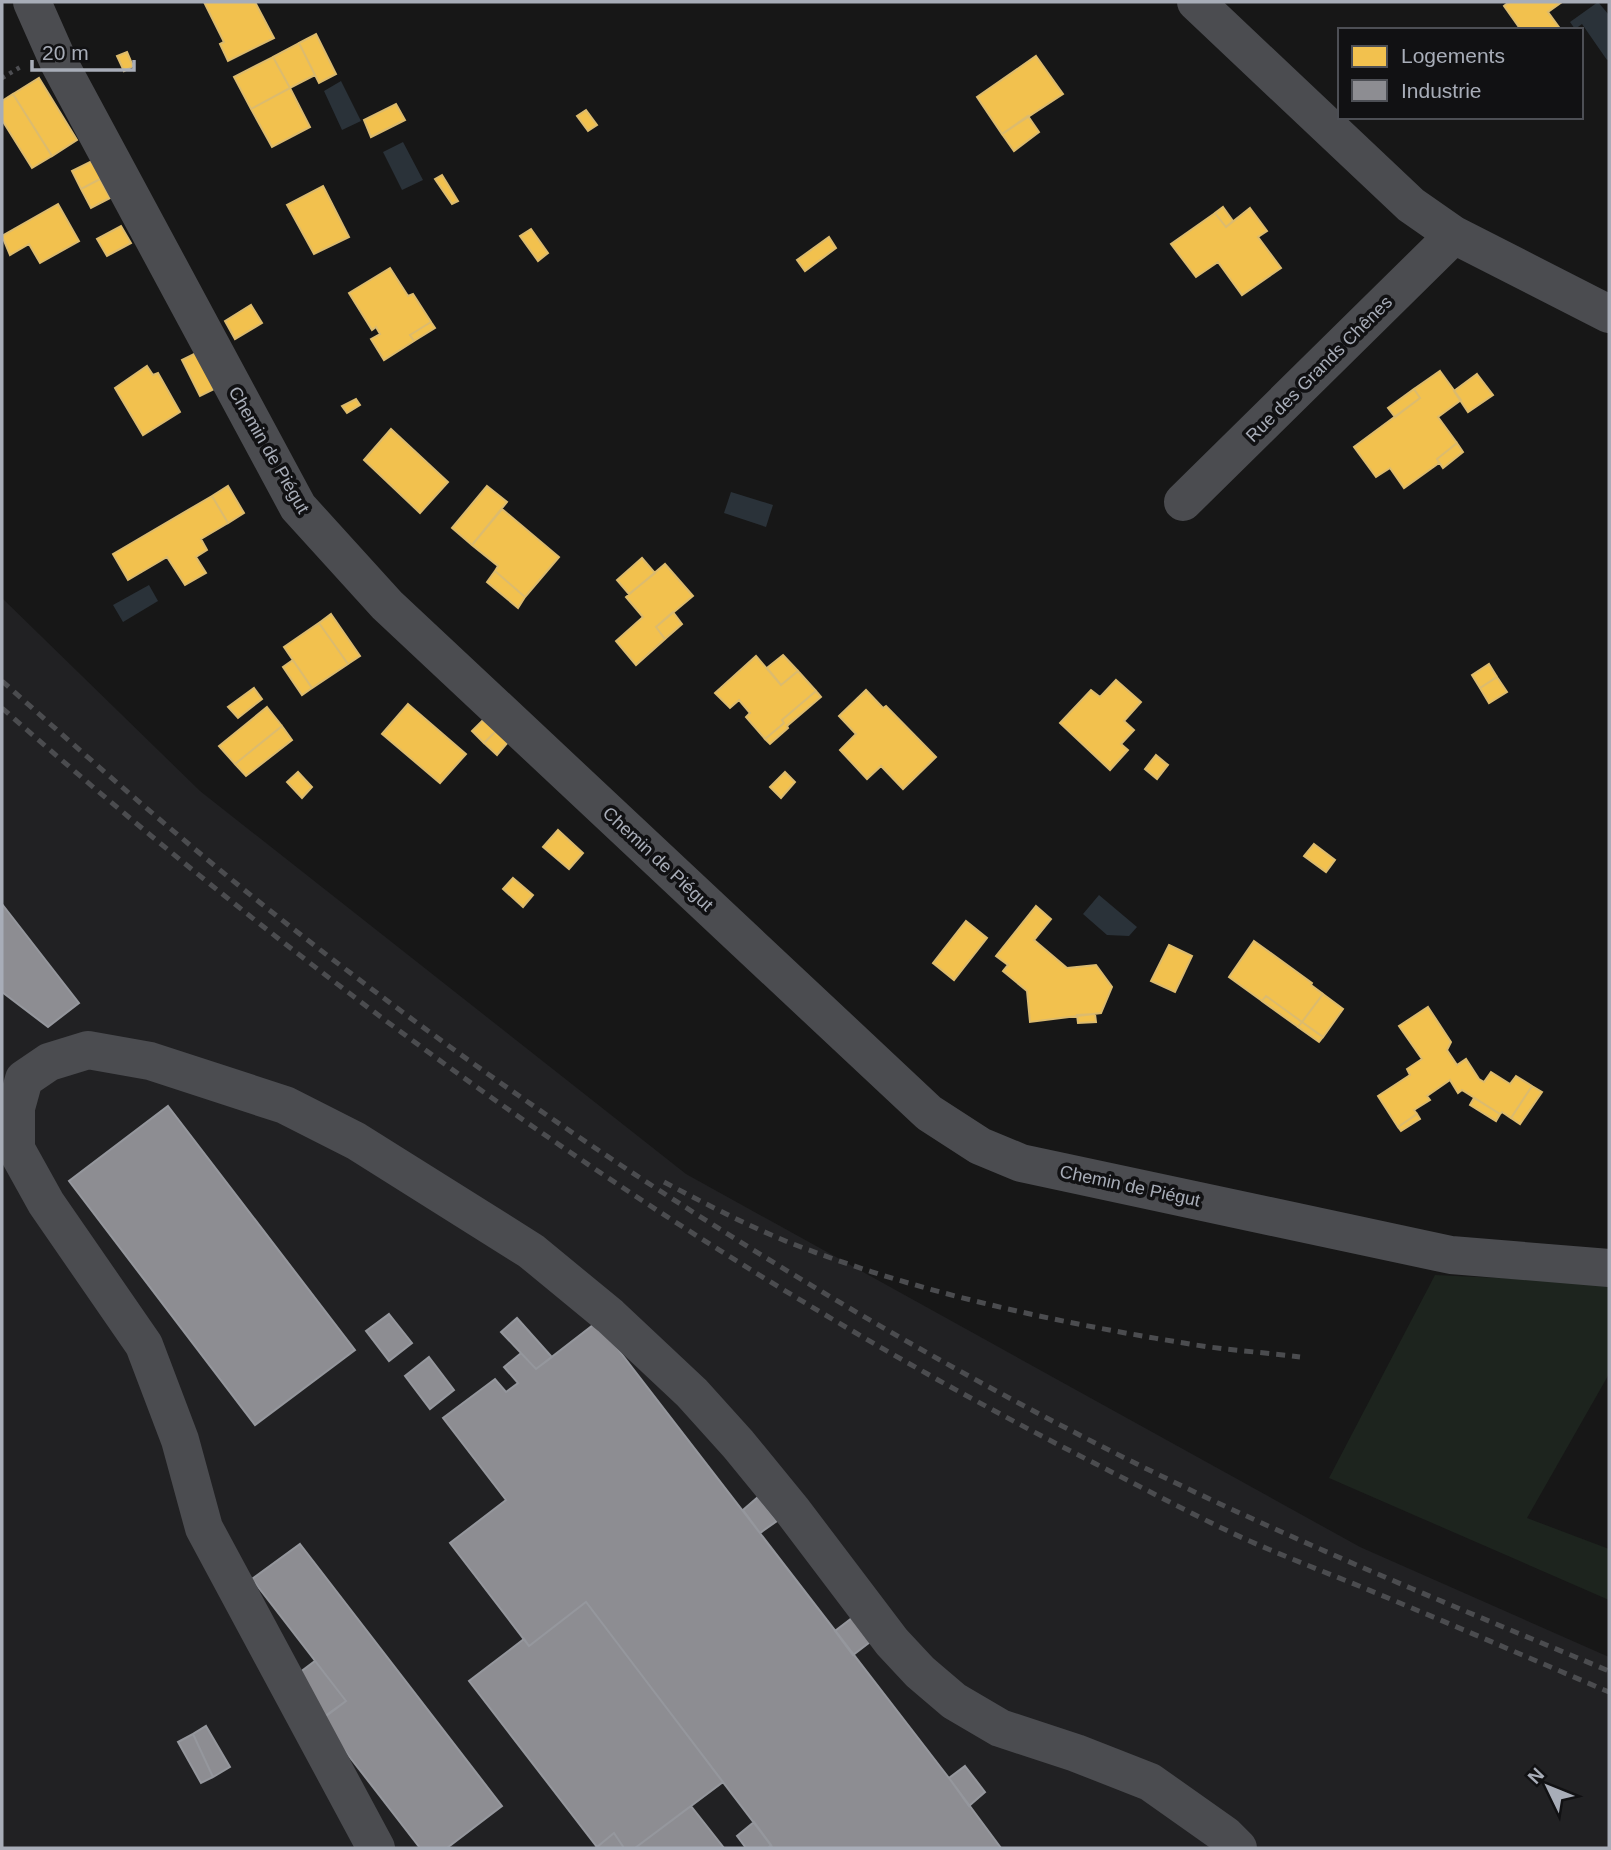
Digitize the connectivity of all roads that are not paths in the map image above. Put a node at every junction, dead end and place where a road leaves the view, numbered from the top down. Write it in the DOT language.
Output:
graph roads {
  1 [pos="32,2"];
  2 [pos="1196,2"];
  3 [pos="1454,235"];
  4 [pos="1609,314"];
  5 [pos="1183,502"];
  6 [pos="1609,1268"];
  7 [pos="376,1848"];
  8 [pos="1238,1848"];
  1 -- 6 [label="street, Chemin de Piégut"];
  2 -- 3 [label="street"];
  3 -- 4 [label="street"];
  3 -- 5 [label="street, Rue des Grands Chênes"];
  7 -- 8 [label="street"];
}
